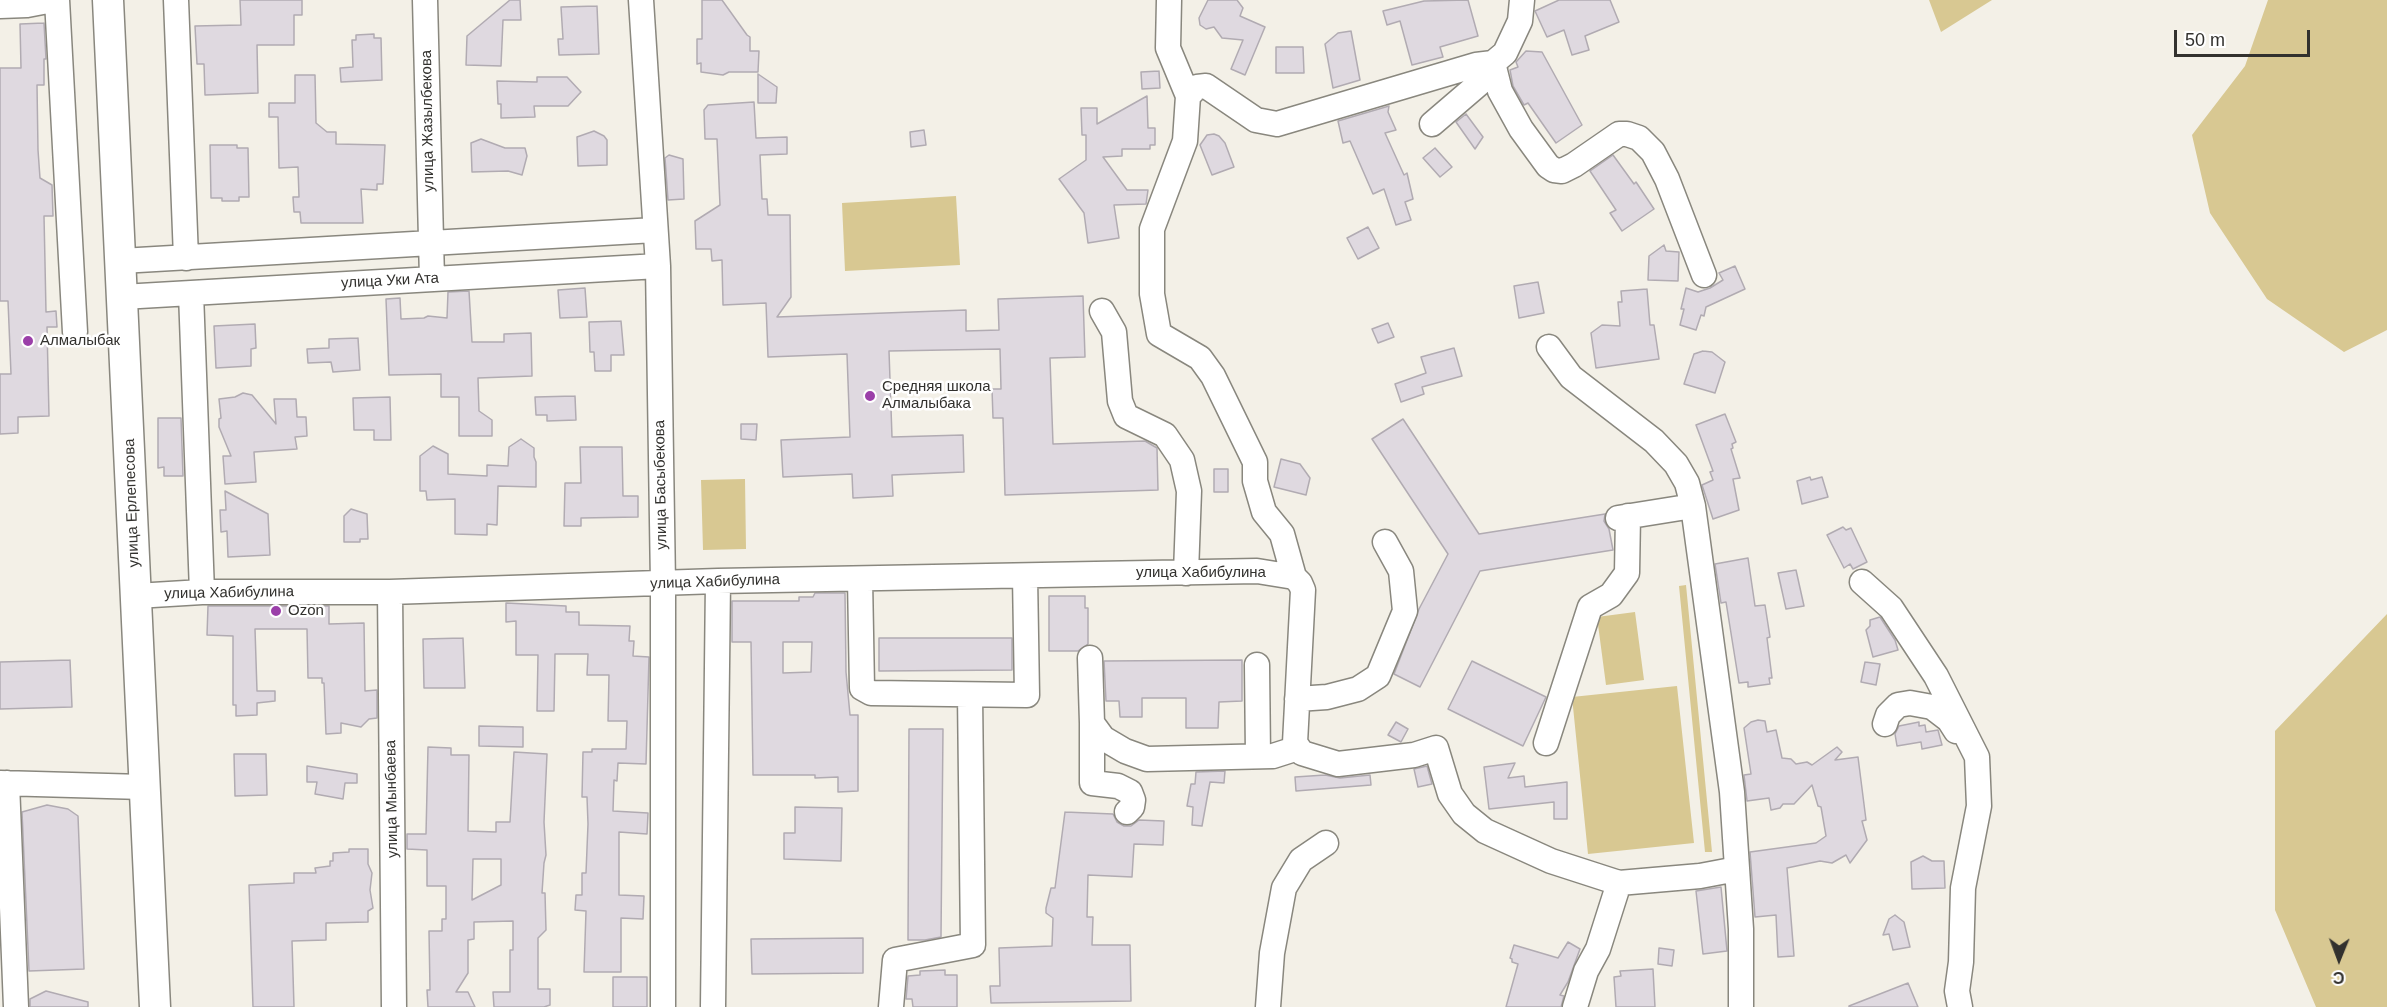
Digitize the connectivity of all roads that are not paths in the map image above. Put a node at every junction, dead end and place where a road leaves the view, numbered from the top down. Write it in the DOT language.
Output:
graph roads {
  1 [pos="55,0"];
  2 [pos="108,0"];
  3 [pos="176,0"];
  4 [pos="425,0"];
  5 [pos="641,0"];
  6 [pos="1169,0"];
  7 [pos="1522,0"];
  8 [pos="0,6"];
  9 [pos="1494,67"];
  10 [pos="1197,91"];
  11 [pos="1432,124"];
  12 [pos="655,230"];
  13 [pos="555,235"];
  14 [pos="431,242"];
  15 [pos="186,258"];
  16 [pos="121,261"];
  17 [pos="658,266"];
  18 [pos="556,272"];
  19 [pos="1704,275"];
  20 [pos="432,279"];
  21 [pos="191,293"];
  22 [pos="122,297"];
  23 [pos="1102,312"];
  24 [pos="75,332"];
  25 [pos="1549,347"];
  26 [pos="1693,506"];
  27 [pos="1385,542"];
  28 [pos="1186,573"];
  29 [pos="1025,576"];
  30 [pos="1294,577"];
  31 [pos="860,579"];
  32 [pos="718,581"];
  33 [pos="1862,582"];
  34 [pos="663,584"];
  35 [pos="202,592"];
  36 [pos="390,592"];
  37 [pos="136,596"];
  38 [pos="1090,658"];
  39 [pos="1257,665"];
  40 [pos="970,695"];
  41 [pos="1297,699"];
  42 [pos="1092,723"];
  43 [pos="1885,724"];
  44 [pos="1546,743"];
  45 [pos="1298,748"];
  46 [pos="1975,753"];
  47 [pos="1258,756"];
  48 [pos="4,783"];
  49 [pos="143,787"];
  50 [pos="1127,812"];
  51 [pos="1326,843"];
  52 [pos="1737,870"];
  53 [pos="1619,883"];
  54 [pos="7,950"];
  55 [pos="16,1007"];
  56 [pos="155,1007"];
  57 [pos="394,1007"];
  58 [pos="663,1007"];
  59 [pos="713,1007"];
  60 [pos="891,1007"];
  61 [pos="1268,1007"];
  62 [pos="1575,1007"];
  63 [pos="1741,1007"];
  64 [pos="1960,1007"];
  1 -- 8 [label="street"];
  1 -- 24 [label="street"];
  2 -- 16 [label="main road, улица Ерлепесова"];
  3 -- 15 [label="street"];
  4 -- 14 [label="street, улица Жазылбекова"];
  5 -- 12 [label="street, улица Басыбекова"];
  6 -- 10 [label="street"];
  7 -- 9 [label="street"];
  9 -- 10 [label="street"];
  9 -- 11 [label="street"];
  9 -- 19 [label="street"];
  10 -- 30 [label="street"];
  12 -- 13 [label="street"];
  12 -- 17 [label="street, улица Басыбекова"];
  13 -- 14 [label="street"];
  13 -- 18 [label="street"];
  14 -- 15 [label="street"];
  14 -- 20 [label="street, улица Жазылбекова"];
  15 -- 16 [label="street"];
  16 -- 22 [label="main road, улица Ерлепесова"];
  17 -- 18 [label="street, улица Уки Ата"];
  17 -- 34 [label="street, улица Басыбекова"];
  18 -- 20 [label="street, улица Уки Ата"];
  20 -- 21 [label="street, улица Уки Ата"];
  21 -- 22 [label="street, улица Уки Ата"];
  21 -- 35 [label="street"];
  22 -- 37 [label="main road, улица Ерлепесова"];
  23 -- 28 [label="street"];
  25 -- 26 [label="street"];
  26 -- 44 [label="street"];
  26 -- 52 [label="street"];
  27 -- 41 [label="street"];
  28 -- 29 [label="street, улица Хабибулина"];
  28 -- 30 [label="street, улица Хабибулина"];
  29 -- 31 [label="street, улица Хабибулина"];
  29 -- 40 [label="street"];
  30 -- 41 [label="street"];
  31 -- 32 [label="street, улица Хабибулина"];
  31 -- 40 [label="street"];
  32 -- 34 [label="street, улица Хабибулина"];
  32 -- 59 [label="street"];
  33 -- 46 [label="street"];
  34 -- 36 [label="street, улица Хабибулина"];
  34 -- 58 [label="street, улица Басыбекова"];
  35 -- 36 [label="street, улица Хабибулина"];
  35 -- 37 [label="street, улица Хабибулина"];
  36 -- 57 [label="street, улица Мынбаева"];
  37 -- 49 [label="main road, улица Ерлепесова"];
  38 -- 42 [label="street"];
  39 -- 47 [label="street"];
  40 -- 60 [label="street"];
  41 -- 45 [label="street"];
  42 -- 47 [label="street"];
  42 -- 50 [label="street"];
  43 -- 46 [label="street"];
  45 -- 47 [label="street"];
  45 -- 53 [label="street"];
  46 -- 64 [label="street"];
  48 -- 49 [label="street"];
  48 -- 54 [label="street"];
  49 -- 56 [label="main road, улица Ерлепесова"];
  51 -- 61 [label="street"];
  52 -- 53 [label="street"];
  52 -- 63 [label="street"];
  53 -- 62 [label="street"];
  54 -- 55 [label="street"];
}
